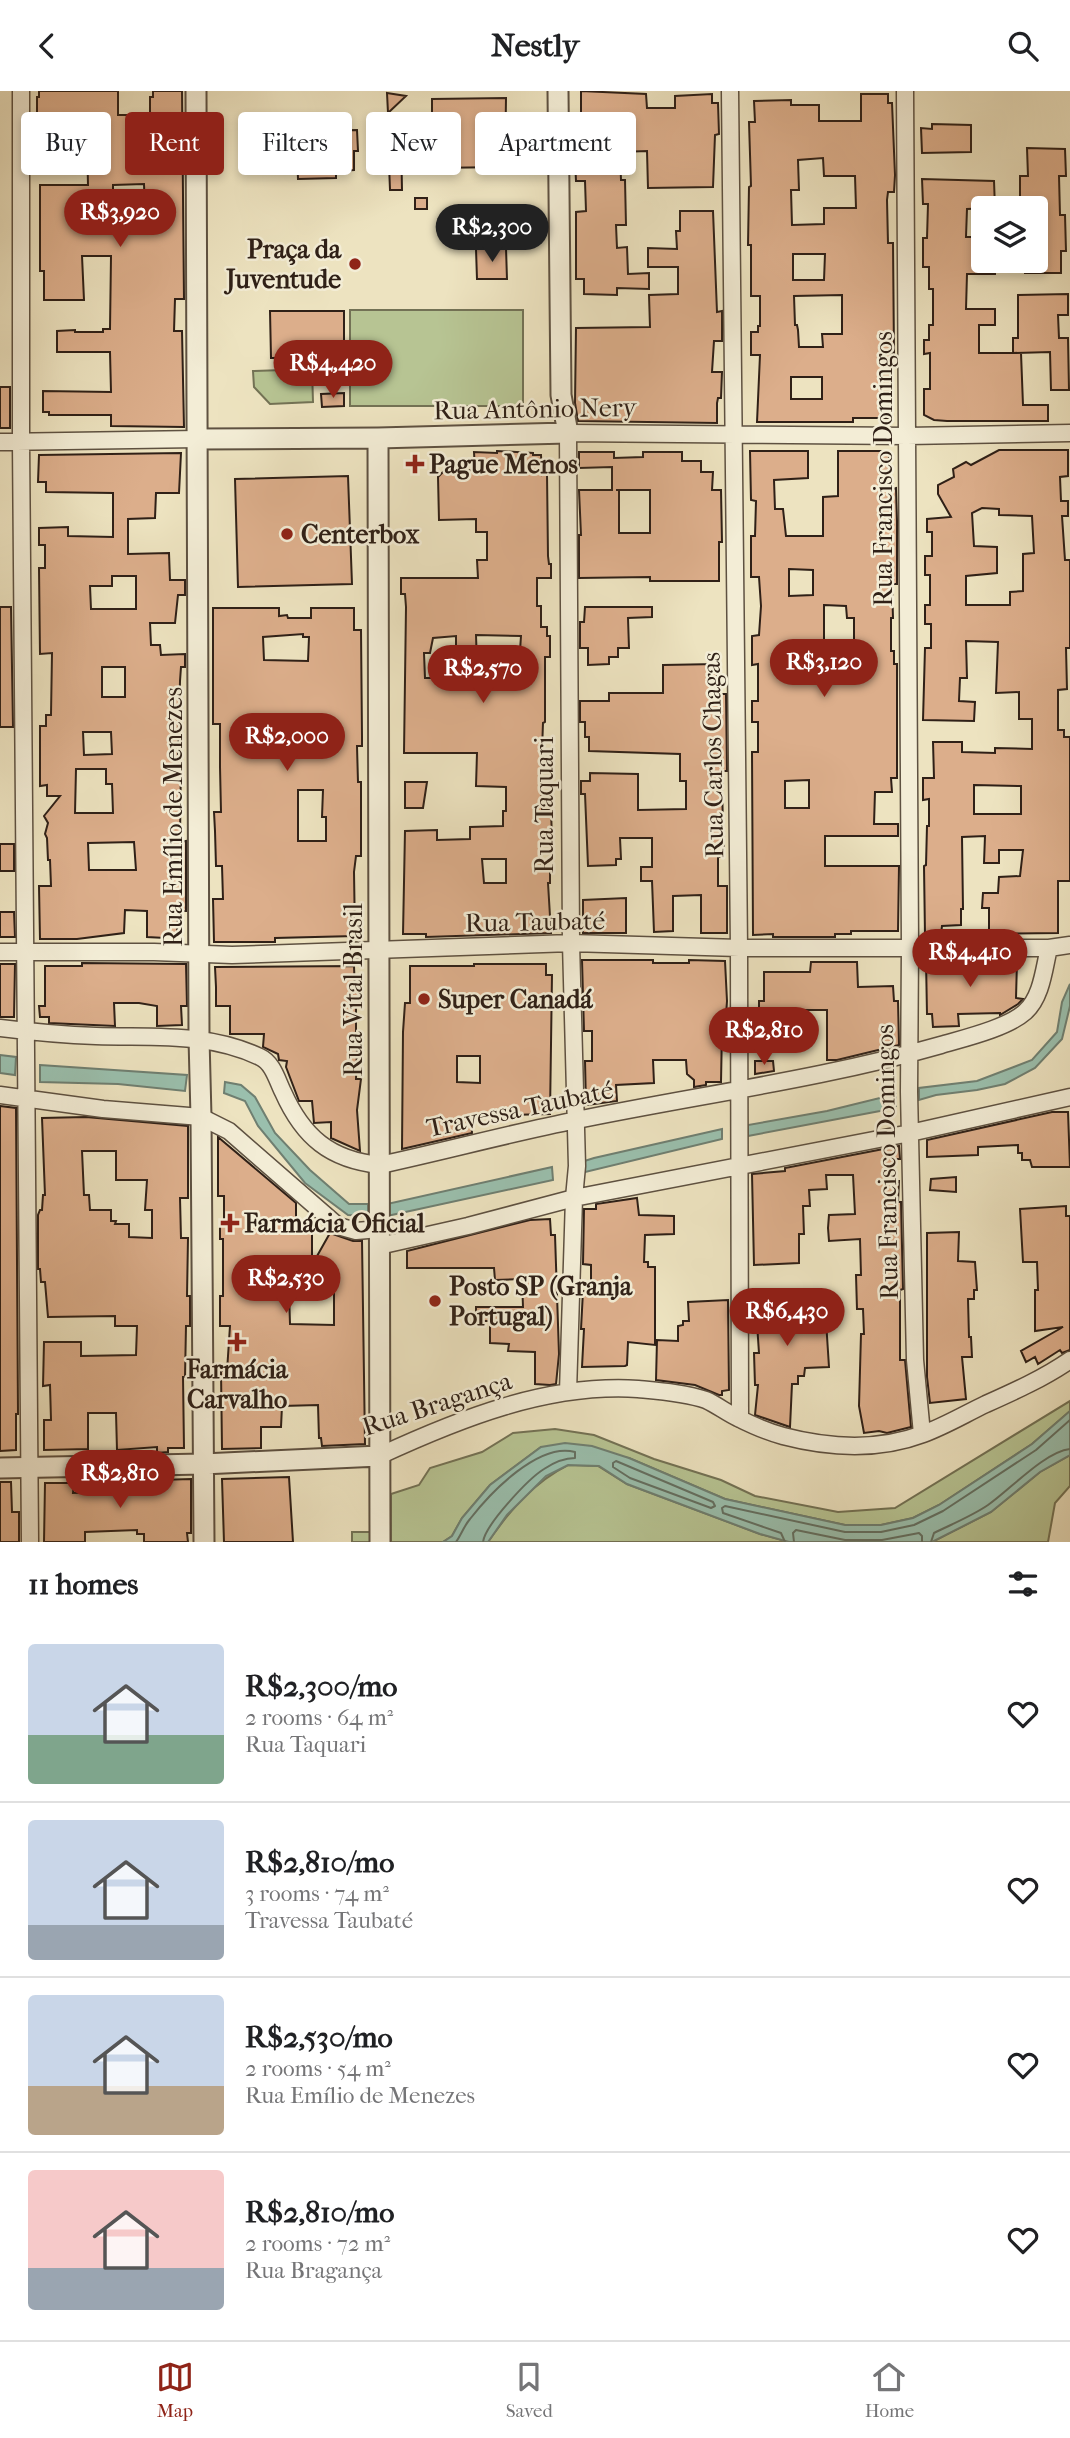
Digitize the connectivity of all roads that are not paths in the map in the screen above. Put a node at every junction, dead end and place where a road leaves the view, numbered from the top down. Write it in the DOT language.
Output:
graph roads {
  1 [pos="21,91"];
  2 [pos="197,91"];
  3 [pos="558,91"];
  4 [pos="730,91"];
  5 [pos="905,91"];
  6 [pos="568,433"];
  7 [pos="1070,433"];
  8 [pos="734,436"];
  9 [pos="907,436"];
  10 [pos="378,438"];
  11 [pos="198,439"];
  12 [pos="0,442"];
  13 [pos="21,442"];
  14 [pos="571,943"];
  15 [pos="1070,945"];
  16 [pos="910,947"];
  17 [pos="739,948"];
  18 [pos="1049,948"];
  19 [pos="380,950"];
  20 [pos="0,952"];
  21 [pos="26,953"];
  22 [pos="199,953"];
  23 [pos="0,1028"];
  24 [pos="25,1031"];
  25 [pos="199,1038"];
  26 [pos="909,1054"];
  27 [pos="739,1090"];
  28 [pos="0,1095"];
  29 [pos="1070,1097"];
  30 [pos="26,1099"];
  31 [pos="201,1117"];
  32 [pos="575,1120"];
  33 [pos="910,1133"];
  34 [pos="380,1165"];
  35 [pos="740,1166"];
  36 [pos="574,1198"];
  37 [pos="379,1237"];
  38 [pos="1070,1360"];
  39 [pos="568,1392"];
  40 [pos="740,1419"];
  41 [pos="922,1434"];
  42 [pos="379,1457"];
  43 [pos="203,1464"];
  44 [pos="0,1468"];
  45 [pos="30,1468"];
  46 [pos="30,1542"];
  47 [pos="204,1542"];
  48 [pos="380,1542"];
  1 -- 13 [label="street"];
  2 -- 11 [label="street, Rua Emílio de Menezes"];
  3 -- 6 [label="street, Rua Taquari"];
  4 -- 8 [label="street, Rua Carlos Chagas"];
  5 -- 9 [label="street, Rua Francisco Domingos"];
  6 -- 8 [label="street, Rua Antônio Nery"];
  6 -- 10 [label="street, Rua Antônio Nery"];
  6 -- 14 [label="street, Rua Taquari"];
  7 -- 9 [label="street, Rua Antônio Nery"];
  8 -- 9 [label="street, Rua Antônio Nery"];
  8 -- 17 [label="street, Rua Carlos Chagas"];
  9 -- 16 [label="street, Rua Francisco Domingos"];
  10 -- 11 [label="street, Rua Antônio Nery"];
  10 -- 19 [label="street, Rua Vital Brasil"];
  11 -- 13 [label="street, Rua Antônio Nery"];
  11 -- 22 [label="street, Rua Emílio de Menezes"];
  12 -- 13 [label="street, Rua Antônio Nery"];
  13 -- 21 [label="street"];
  14 -- 17 [label="street, Rua Taubaté"];
  14 -- 19 [label="street, Rua Taubaté"];
  14 -- 32 [label="street, Rua Taquari"];
  15 -- 18 [label="street, Rua Taubaté"];
  16 -- 17 [label="street, Rua Taubaté"];
  16 -- 18 [label="street, Rua Taubaté"];
  16 -- 26 [label="street, Rua Francisco Domingos"];
  17 -- 27 [label="street, Rua Carlos Chagas"];
  18 -- 26 [label="street, Travessa Taubaté"];
  19 -- 22 [label="street, Rua Taubaté"];
  19 -- 34 [label="street, Rua Vital Brasil"];
  20 -- 21 [label="street, Rua Taubaté"];
  21 -- 22 [label="street, Rua Taubaté"];
  21 -- 24 [label="street"];
  22 -- 25 [label="street, Rua Emílio de Menezes"];
  23 -- 24 [label="street, Travessa Taubaté"];
  24 -- 25 [label="street, Travessa Taubaté"];
  24 -- 30 [label="street"];
  25 -- 31 [label="street, Rua Emílio de Menezes"];
  25 -- 34 [label="street, Travessa Taubaté"];
  26 -- 27 [label="street, Travessa Taubaté"];
  26 -- 33 [label="street, Rua Francisco Domingos"];
  27 -- 32 [label="street, Travessa Taubaté"];
  27 -- 35 [label="street, Rua Carlos Chagas"];
  28 -- 30 [label="street"];
  29 -- 33 [label="street"];
  30 -- 31 [label="street"];
  30 -- 45 [label="street"];
  31 -- 37 [label="street"];
  31 -- 43 [label="street, Rua Emílio de Menezes"];
  32 -- 34 [label="street, Travessa Taubaté"];
  32 -- 36 [label="street, Rua Taquari"];
  33 -- 35 [label="street"];
  33 -- 41 [label="street, Rua Francisco Domingos"];
  34 -- 37 [label="street, Rua Vital Brasil"];
  35 -- 36 [label="street"];
  35 -- 40 [label="street, Rua Carlos Chagas"];
  36 -- 37 [label="street"];
  36 -- 39 [label="street, Rua Taquari"];
  37 -- 42 [label="street, Rua Vital Brasil"];
  38 -- 41 [label="street, Rua Bragança"];
  39 -- 40 [label="street, Rua Bragança"];
  39 -- 42 [label="street, Rua Bragança"];
  40 -- 41 [label="street, Rua Bragança"];
  42 -- 43 [label="street, Rua Bragança"];
  42 -- 48 [label="street, Rua Vital Brasil"];
  43 -- 45 [label="street, Rua Bragança"];
  43 -- 47 [label="street, Rua Emílio de Menezes"];
  44 -- 45 [label="street, Rua Bragança"];
  45 -- 46 [label="street"];
}
